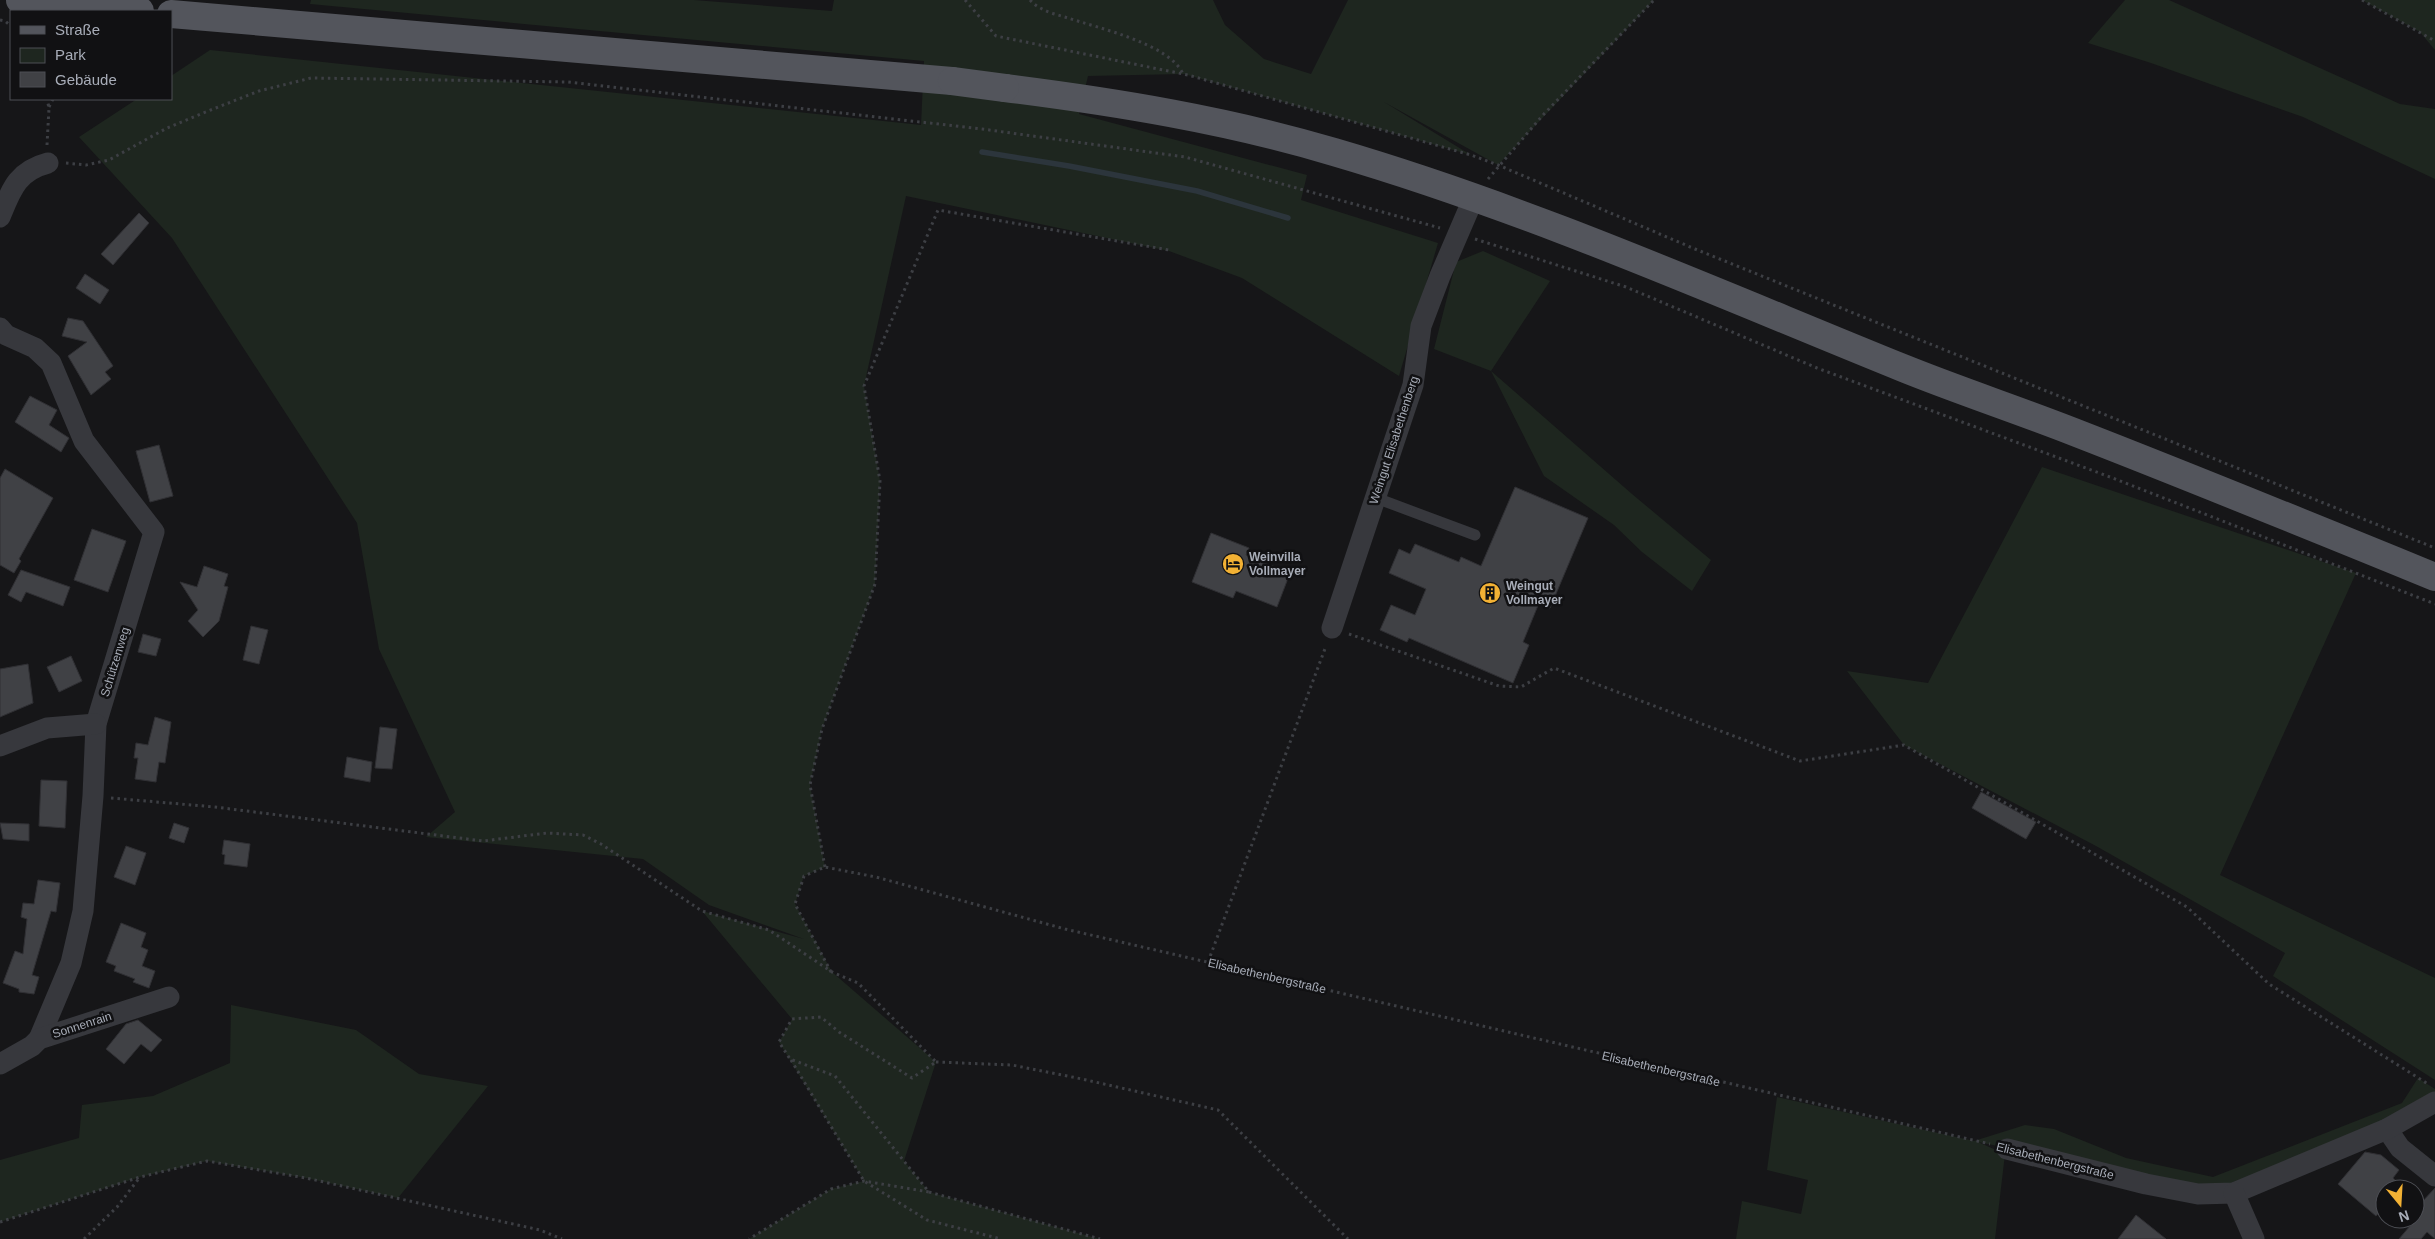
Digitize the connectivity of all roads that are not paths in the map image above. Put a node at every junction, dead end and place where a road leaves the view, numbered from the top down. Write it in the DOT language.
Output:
graph roads {
  1 [pos="20,0"];
  2 [pos="98,4"];
  3 [pos="134,10"];
  4 [pos="172,14"];
  5 [pos="48,163"];
  6 [pos="1474,197"];
  7 [pos="0,217"];
  8 [pos="2,335"];
  9 [pos="1376,498"];
  10 [pos="1475,535"];
  11 [pos="2435,577"];
  12 [pos="1332,628"];
  13 [pos="96,724"];
  14 [pos="0,746"];
  15 [pos="169,997"];
  16 [pos="40,1039"];
  17 [pos="0,1064"];
  18 [pos="2435,1102"];
  19 [pos="2388,1129"];
  20 [pos="2007,1148"];
  21 [pos="2435,1176"];
  22 [pos="2234,1193"];
  23 [pos="2254,1239"];
  1 -- 2 [label="main road"];
  2 -- 3 [label="main road"];
  4 -- 6 [label="main road, bridge"];
  5 -- 7 [label="street"];
  6 -- 9 [label="street, Weingut Elisabethenberg"];
  6 -- 11 [label="main road"];
  8 -- 13 [label="street, Schützenweg"];
  9 -- 10 [label="lane"];
  9 -- 12 [label="street, Weingut Elisabethenberg"];
  13 -- 14 [label="street"];
  13 -- 16 [label="street, Schützenweg"];
  15 -- 16 [label="street, Sonnenrain"];
  16 -- 17 [label="street, Sonnenrain"];
  18 -- 19 [label="street, Elisabethenbergstraße"];
  19 -- 21 [label="street"];
  19 -- 22 [label="street, Elisabethenbergstraße"];
  20 -- 22 [label="street, Elisabethenbergstraße"];
  22 -- 23 [label="street"];
}
